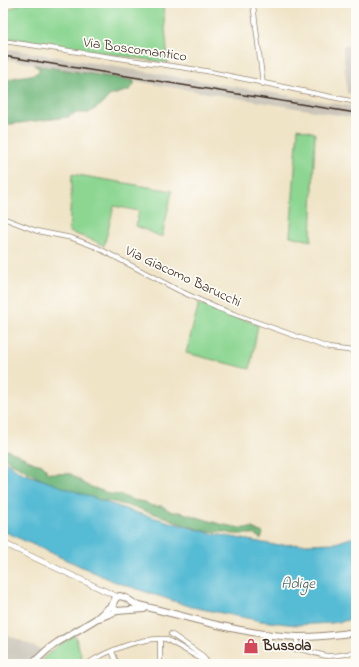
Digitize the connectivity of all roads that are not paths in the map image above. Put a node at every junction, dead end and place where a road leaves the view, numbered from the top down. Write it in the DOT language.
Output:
graph roads {
  1 [pos="253,4"];
  2 [pos="3,41"];
  3 [pos="263,84"];
  4 [pos="356,102"];
  5 [pos="3,218"];
  6 [pos="356,351"];
  7 [pos="3,543"];
  8 [pos="101,588"];
  9 [pos="118,597"];
  10 [pos="126,598"];
  11 [pos="113,603"];
  12 [pos="156,609"];
  13 [pos="117,611"];
  14 [pos="126,611"];
  15 [pos="96,619"];
  16 [pos="356,632"];
  17 [pos="171,634"];
  18 [pos="269,634"];
  19 [pos="297,637"];
  20 [pos="160,639"];
  21 [pos="297,649"];
  22 [pos="112,651"];
  23 [pos="356,651"];
  24 [pos="209,663"];
  25 [pos="32,664"];
  26 [pos="86,664"];
  27 [pos="117,664"];
  28 [pos="160,664"];
  1 -- 3 [label="street"];
  2 -- 3 [label="street, Via Boscomantico"];
  3 -- 4 [label="street, Via Boscomantico"];
  5 -- 6 [label="street, Via Giacomo Barucchi"];
  7 -- 8 [label="street"];
  8 -- 9 [label="street"];
  8 -- 11 [label="street"];
  9 -- 10 [label="main road"];
  9 -- 11 [label="main road"];
  10 -- 12 [label="main road"];
  10 -- 14 [label="main road"];
  11 -- 13 [label="main road"];
  11 -- 15 [label="main road"];
  12 -- 14 [label="main road"];
  12 -- 18 [label="main road"];
  13 -- 14 [label="main road"];
  13 -- 15 [label="main road"];
  15 -- 25 [label="main road"];
  16 -- 19 [label="main road"];
  17 -- 24 [label="street"];
  18 -- 19 [label="main road"];
  18 -- 21 [label="street"];
  19 -- 21 [label="street"];
  20 -- 22 [label="street"];
  20 -- 24 [label="street"];
  20 -- 28 [label="street"];
  21 -- 23 [label="street"];
  22 -- 26 [label="street"];
  22 -- 27 [label="street"];
}
